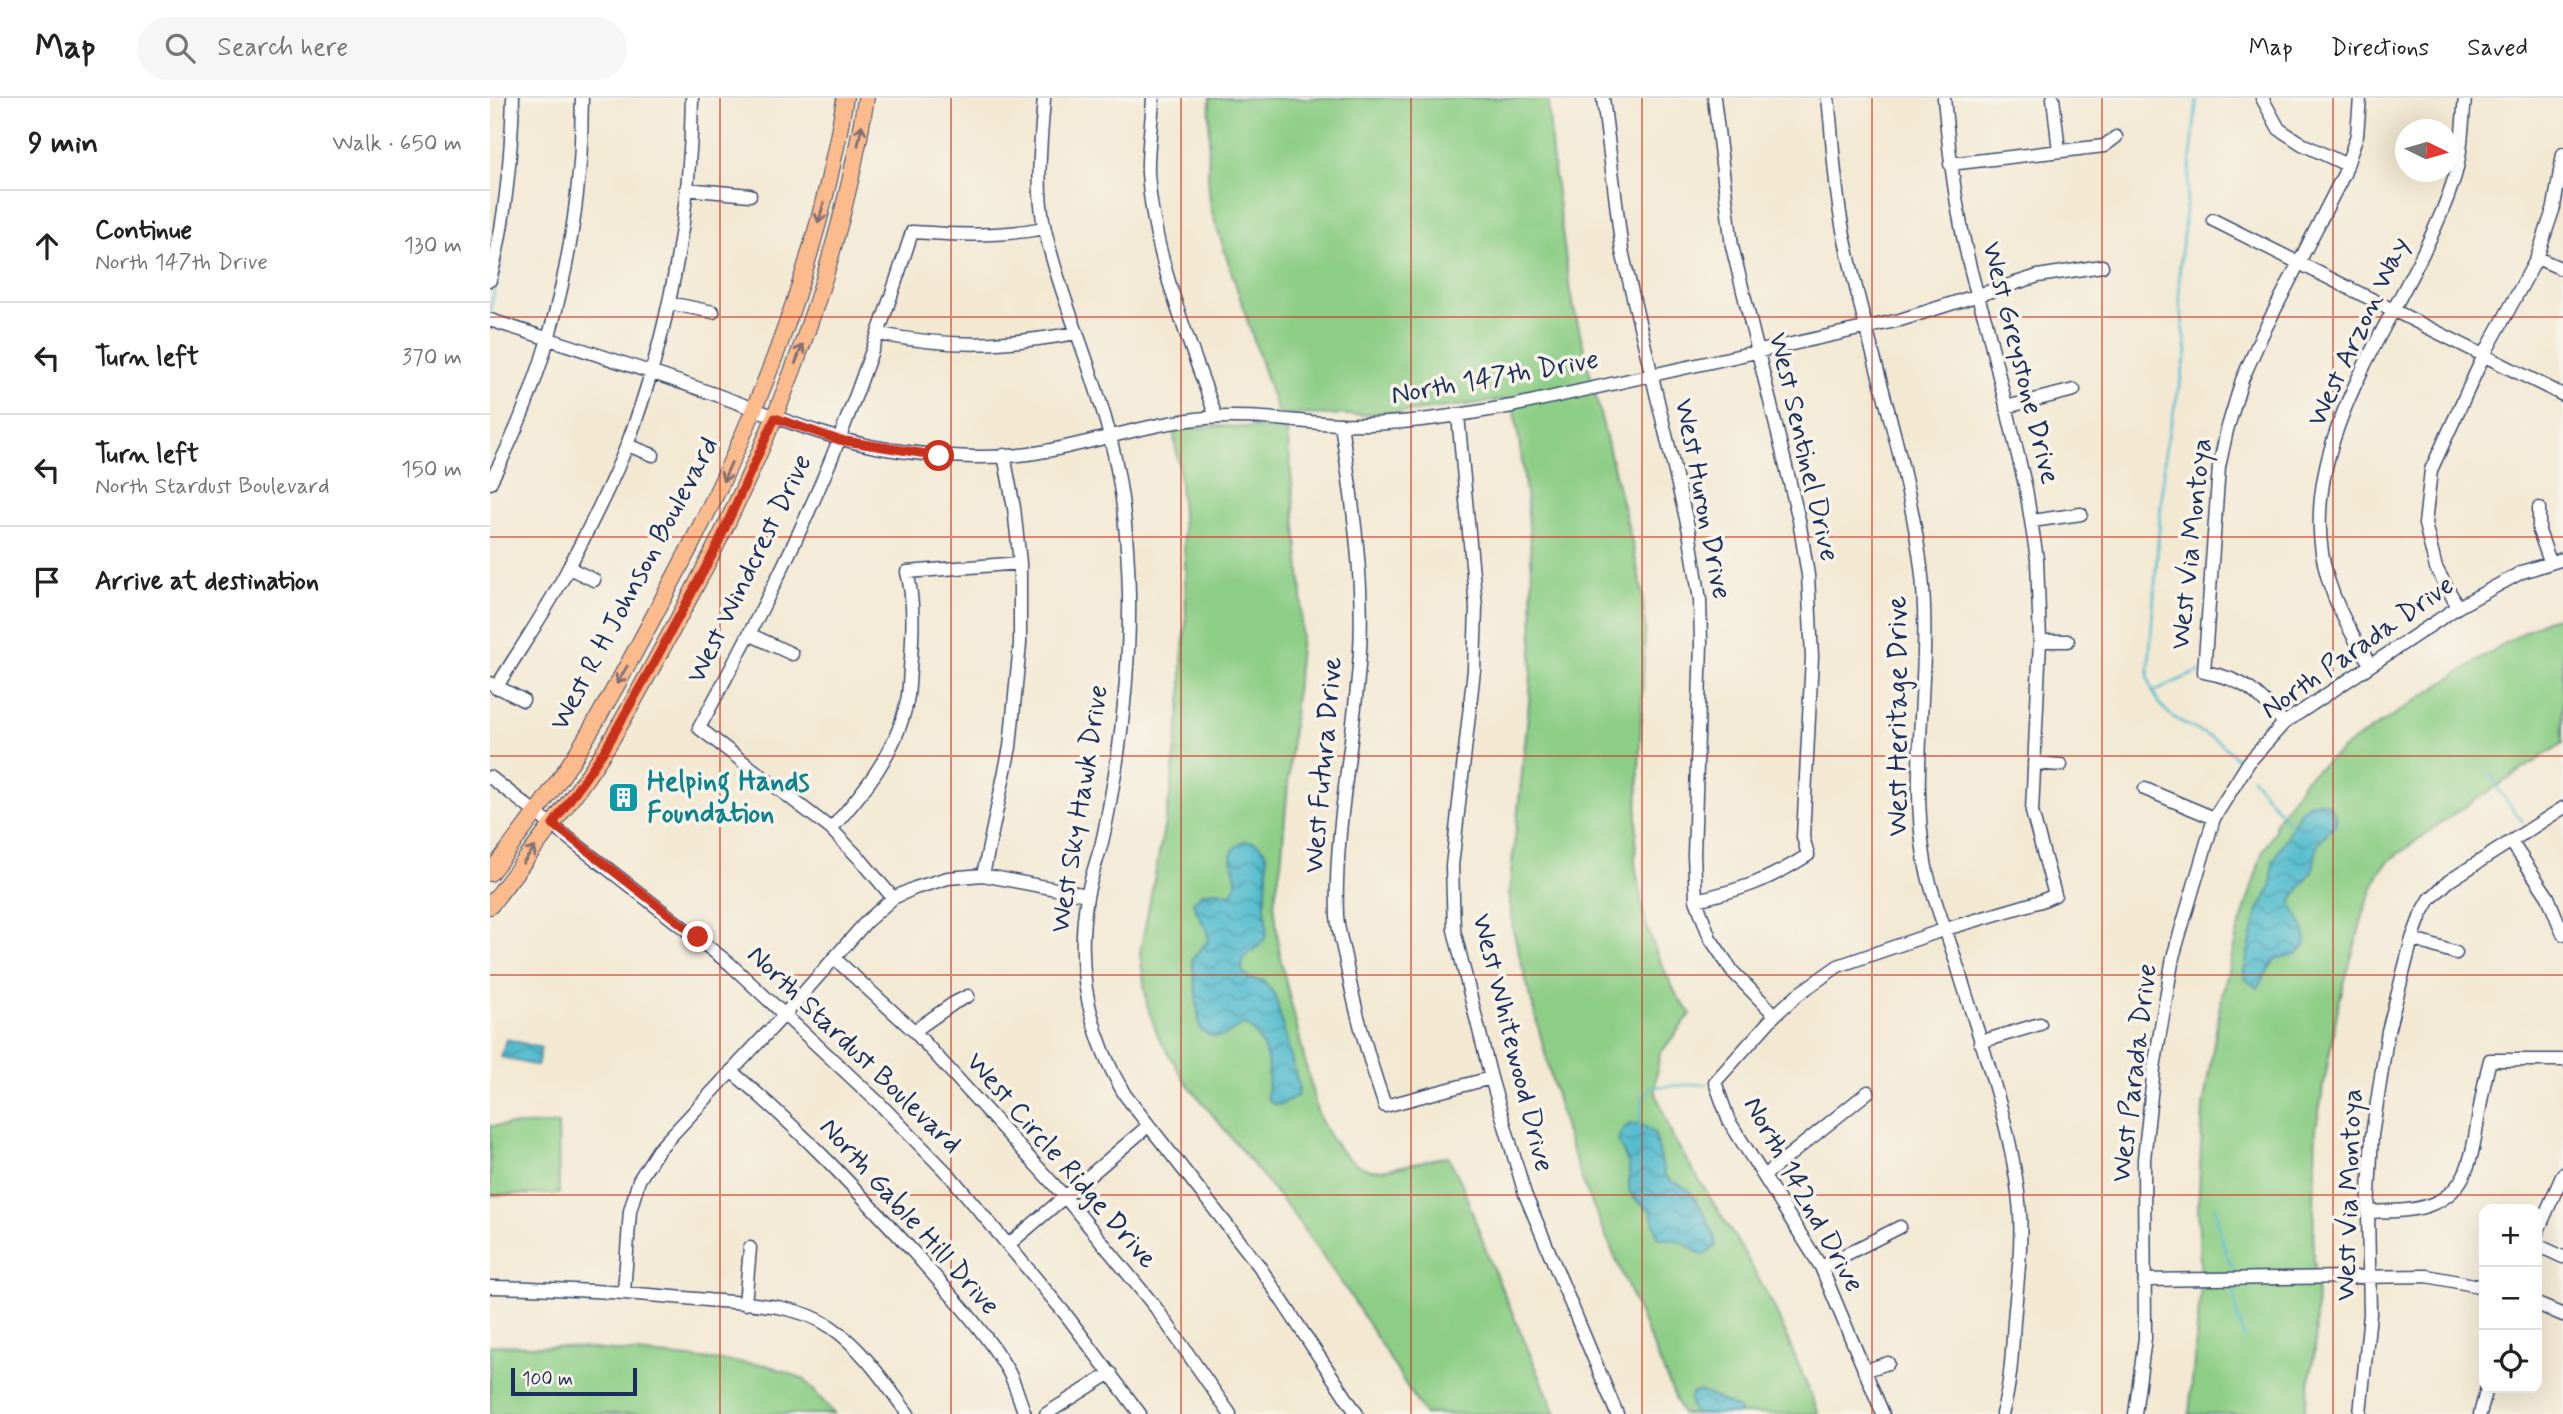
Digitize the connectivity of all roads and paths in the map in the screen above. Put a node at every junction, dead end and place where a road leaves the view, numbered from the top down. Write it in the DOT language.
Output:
graph roads {
  1 [pos="513,98"];
  2 [pos="582,98"];
  3 [pos="692,98"];
  4 [pos="845,98"];
  5 [pos="866,98"];
  6 [pos="1044,98"];
  7 [pos="1153,98"];
  8 [pos="1603,98"];
  9 [pos="1714,98"];
  10 [pos="1828,98"];
  11 [pos="1944,98"];
  12 [pos="2053,98"];
  13 [pos="2262,98"];
  14 [pos="2360,98"];
  15 [pos="2465,98"];
  16 [pos="2116,137"];
  17 [pos="2059,151"];
  18 [pos="2563,154"];
  19 [pos="1950,164"];
  20 [pos="2347,165"];
  21 [pos="686,189"];
  22 [pos="750,195"];
  23 [pos="2213,220"];
  24 [pos="1044,228"];
  25 [pos="2537,258"];
  26 [pos="2299,264"];
  27 [pos="2102,266"];
  28 [pos="2560,268"];
  29 [pos="490,280"];
  30 [pos="1976,295"];
  31 [pos="669,303"];
  32 [pos="2395,310"];
  33 [pos="713,312"];
  34 [pos="493,321"];
  35 [pos="1868,328"];
  36 [pos="1076,333"];
  37 [pos="879,334"];
  38 [pos="548,339"];
  39 [pos="1757,352"];
  40 [pos="2484,355"];
  41 [pos="650,372"];
  42 [pos="1652,374"];
  43 [pos="2074,390"];
  44 [pos="2563,395"];
  45 [pos="2006,407"];
  46 [pos="765,414"];
  47 [pos="1458,415"];
  48 [pos="1216,417"];
  49 [pos="1341,424"];
  50 [pos="1110,437"];
  51 [pos="839,440"];
  52 [pos="627,445"];
  53 [pos="653,455"];
  54 [pos="1004,455"];
  55 [pos="490,483"];
  56 [pos="2539,508"];
  57 [pos="2081,514"];
  58 [pos="2032,521"];
  59 [pos="2563,559"];
  60 [pos="2550,562"];
  61 [pos="1020,563"];
  62 [pos="569,568"];
  63 [pos="594,580"];
  64 [pos="2458,607"];
  65 [pos="749,634"];
  66 [pos="2040,641"];
  67 [pos="2068,641"];
  68 [pos="792,654"];
  69 [pos="2370,664"];
  70 [pos="493,685"];
  71 [pos="523,700"];
  72 [pos="2284,723"];
  73 [pos="2034,762"];
  74 [pos="2062,765"];
  75 [pos="490,776"];
  76 [pos="2145,789"];
  77 [pos="2563,808"];
  78 [pos="537,812"];
  79 [pos="2214,818"];
  80 [pos="553,824"];
  81 [pos="831,829"];
  82 [pos="2512,843"];
  83 [pos="490,873"];
  84 [pos="983,875"];
  85 [pos="1087,895"];
  86 [pos="893,898"];
  87 [pos="1696,900"];
  88 [pos="490,906"];
  89 [pos="1946,929"];
  90 [pos="2563,934"];
  91 [pos="2412,939"];
  92 [pos="2456,953"];
  93 [pos="834,958"];
  94 [pos="968,996"];
  95 [pos="784,1015"];
  96 [pos="1775,1015"];
  97 [pos="2039,1024"];
  98 [pos="914,1031"];
  99 [pos="1980,1042"];
  100 [pos="2563,1060"];
  101 [pos="731,1071"];
  102 [pos="1491,1078"];
  103 [pos="1868,1092"];
  104 [pos="1148,1126"];
  105 [pos="2563,1174"];
  106 [pos="1765,1175"];
  107 [pos="1065,1197"];
  108 [pos="2368,1212"];
  109 [pos="2542,1222"];
  110 [pos="1900,1227"];
  111 [pos="1008,1245"];
  112 [pos="2542,1247"];
  113 [pos="750,1248"];
  114 [pos="2563,1257"];
  115 [pos="1821,1267"];
  116 [pos="2369,1276"];
  117 [pos="2145,1280"];
  118 [pos="2479,1286"];
  119 [pos="490,1287"];
  120 [pos="624,1292"];
  121 [pos="745,1304"];
  122 [pos="2542,1306"];
  123 [pos="2563,1315"];
  124 [pos="1888,1363"];
  125 [pos="1864,1371"];
  126 [pos="1111,1373"];
  127 [pos="2486,1393"];
  128 [pos="908,1414"];
  129 [pos="1025,1414"];
  130 [pos="1046,1414"];
  131 [pos="1139,1414"];
  132 [pos="1230,1414"];
  133 [pos="1357,1414"];
  134 [pos="1617,1414"];
  135 [pos="1883,1414"];
  136 [pos="2002,1414"];
  137 [pos="2135,1414"];
  138 [pos="2360,1414"];
  139 [pos="2480,1414"];
  1 -- 29 [label="street"];
  2 -- 38 [label="street"];
  3 -- 21 [label="street"];
  4 -- 46 [label="main road, West R H Johnson Boulevard, one-way"];
  46 -- 5 [label="main road, West R H Johnson Boulevard, one-way"];
  6 -- 24 [label="street, West Sky Hawk Drive"];
  7 -- 48 [label="street"];
  8 -- 42 [label="street, West Huron Drive"];
  9 -- 39 [label="street, West Sentinel Drive"];
  10 -- 35 [label="street, West Heritage Drive"];
  11 -- 19 [label="street, West Greystone Drive"];
  12 -- 17 [label="street"];
  13 -- 20 [label="street"];
  14 -- 20 [label="street, West Via Montoya"];
  15 -- 32 [label="street, West Arzon Way"];
  16 -- 17 [label="street"];
  17 -- 19 [label="street"];
  18 -- 25 [label="street"];
  19 -- 30 [label="street, West Greystone Drive"];
  20 -- 26 [label="street, West Via Montoya"];
  21 -- 22 [label="street"];
  21 -- 31 [label="street"];
  23 -- 26 [label="street"];
  24 -- 36 [label="street, West Sky Hawk Drive"];
  24 -- 37 [label="street, West Windcrest Drive"];
  25 -- 28 [label="street"];
  25 -- 40 [label="street"];
  26 -- 32 [label="street"];
  26 -- 72 [label="street, West Via Montoya"];
  27 -- 30 [label="street, North 147th Drive"];
  30 -- 35 [label="street, North 147th Drive"];
  30 -- 45 [label="street, West Greystone Drive"];
  31 -- 33 [label="street"];
  31 -- 41 [label="street"];
  32 -- 40 [label="street"];
  32 -- 69 [label="street, West Arzon Way"];
  34 -- 38 [label="street"];
  35 -- 39 [label="street, North 147th Drive"];
  35 -- 89 [label="street, West Heritage Drive"];
  36 -- 37 [label="street"];
  36 -- 50 [label="street, West Sky Hawk Drive"];
  37 -- 51 [label="street, West Windcrest Drive"];
  38 -- 41 [label="street"];
  38 -- 55 [label="street"];
  39 -- 42 [label="street, North 147th Drive"];
  39 -- 87 [label="street, West Sentinel Drive"];
  40 -- 44 [label="street"];
  40 -- 64 [label="street"];
  41 -- 46 [label="street"];
  41 -- 52 [label="street"];
  42 -- 47 [label="street, North 147th Drive"];
  42 -- 87 [label="street, West Huron Drive"];
  43 -- 45 [label="street"];
  45 -- 58 [label="street, West Greystone Drive"];
  46 -- 51 [label="street, North 147th Drive"];
  46 -- 78 [label="main road, West R H Johnson Boulevard, one-way"];
  46 -- 80 [label="main road, West R H Johnson Boulevard"];
  47 -- 49 [label="street, North 147th Drive"];
  47 -- 102 [label="street, West Whitewood Drive"];
  48 -- 49 [label="street, North 147th Drive"];
  48 -- 50 [label="street, North 147th Drive"];
  49 -- 102 [label="street, West Futura Drive"];
  50 -- 54 [label="street, North 147th Drive"];
  50 -- 85 [label="street, West Sky Hawk Drive"];
  51 -- 54 [label="street, North 147th Drive"];
  51 -- 65 [label="street, West Windcrest Drive"];
  52 -- 53 [label="street"];
  52 -- 62 [label="street"];
  54 -- 61 [label="street"];
  56 -- 60 [label="street"];
  57 -- 58 [label="street"];
  58 -- 66 [label="street, West Greystone Drive"];
  59 -- 60 [label="street, North Parada Drive"];
  60 -- 64 [label="street, North Parada Drive"];
  61 -- 81 [label="street"];
  61 -- 84 [label="street"];
  62 -- 63 [label="street"];
  62 -- 70 [label="street"];
  64 -- 69 [label="street, North Parada Drive"];
  65 -- 68 [label="street"];
  65 -- 81 [label="street, West Windcrest Drive"];
  66 -- 67 [label="street"];
  66 -- 73 [label="street, West Greystone Drive"];
  69 -- 72 [label="street, North Parada Drive"];
  70 -- 71 [label="street"];
  72 -- 79 [label="street, North Parada Drive"];
  73 -- 74 [label="street"];
  73 -- 89 [label="street, West Greystone Drive"];
  75 -- 78 [label="street, North Stardust Boulevard"];
  76 -- 79 [label="street"];
  77 -- 82 [label="street, West Via Montoya"];
  78 -- 80 [label="street, North Stardust Boulevard"];
  78 -- 83 [label="main road, West R H Johnson Boulevard"];
  79 -- 117 [label="street, West Parada Drive"];
  88 -- 80 [label="main road, West R H Johnson Boulevard, one-way"];
  80 -- 95 [label="street, North Stardust Boulevard"];
  81 -- 86 [label="street"];
  82 -- 90 [label="street"];
  82 -- 91 [label="street, West Via Montoya"];
  84 -- 85 [label="street"];
  84 -- 86 [label="street"];
  85 -- 104 [label="street, West Sky Hawk Drive"];
  86 -- 93 [label="street"];
  87 -- 96 [label="street, West Huron Drive"];
  89 -- 96 [label="street"];
  89 -- 99 [label="street, West Heritage Drive"];
  91 -- 92 [label="street"];
  91 -- 108 [label="street, West Via Montoya"];
  93 -- 95 [label="street"];
  93 -- 98 [label="street, West Circle Ridge Drive"];
  94 -- 98 [label="street"];
  95 -- 101 [label="street"];
  95 -- 111 [label="street, North Stardust Boulevard"];
  96 -- 106 [label="street, North 142nd Drive"];
  97 -- 99 [label="street"];
  98 -- 107 [label="street, West Circle Ridge Drive"];
  99 -- 136 [label="street, West Heritage Drive"];
  100 -- 108 [label="street"];
  101 -- 120 [label="street"];
  101 -- 129 [label="street, North Gable Hill Drive"];
  102 -- 134 [label="street, West Whitewood Drive"];
  103 -- 106 [label="street"];
  104 -- 107 [label="street"];
  104 -- 133 [label="street, West Sky Hawk Drive"];
  105 -- 109 [label="street"];
  106 -- 115 [label="street, North 142nd Drive"];
  107 -- 111 [label="street"];
  107 -- 132 [label="street, West Circle Ridge Drive"];
  108 -- 116 [label="street, West Via Montoya"];
  110 -- 115 [label="street"];
  111 -- 126 [label="street, North Stardust Boulevard"];
  112 -- 114 [label="street"];
  113 -- 121 [label="street"];
  115 -- 125 [label="street, North 142nd Drive"];
  116 -- 117 [label="street"];
  116 -- 118 [label="street"];
  116 -- 138 [label="street, West Via Montoya"];
  117 -- 137 [label="street, West Parada Drive"];
  119 -- 120 [label="street"];
  120 -- 121 [label="street"];
  121 -- 128 [label="street"];
  122 -- 123 [label="street"];
  124 -- 125 [label="street"];
  125 -- 135 [label="street, North 142nd Drive"];
  126 -- 130 [label="street"];
  126 -- 131 [label="street, North Stardust Boulevard"];
  127 -- 139 [label="street"];
}
